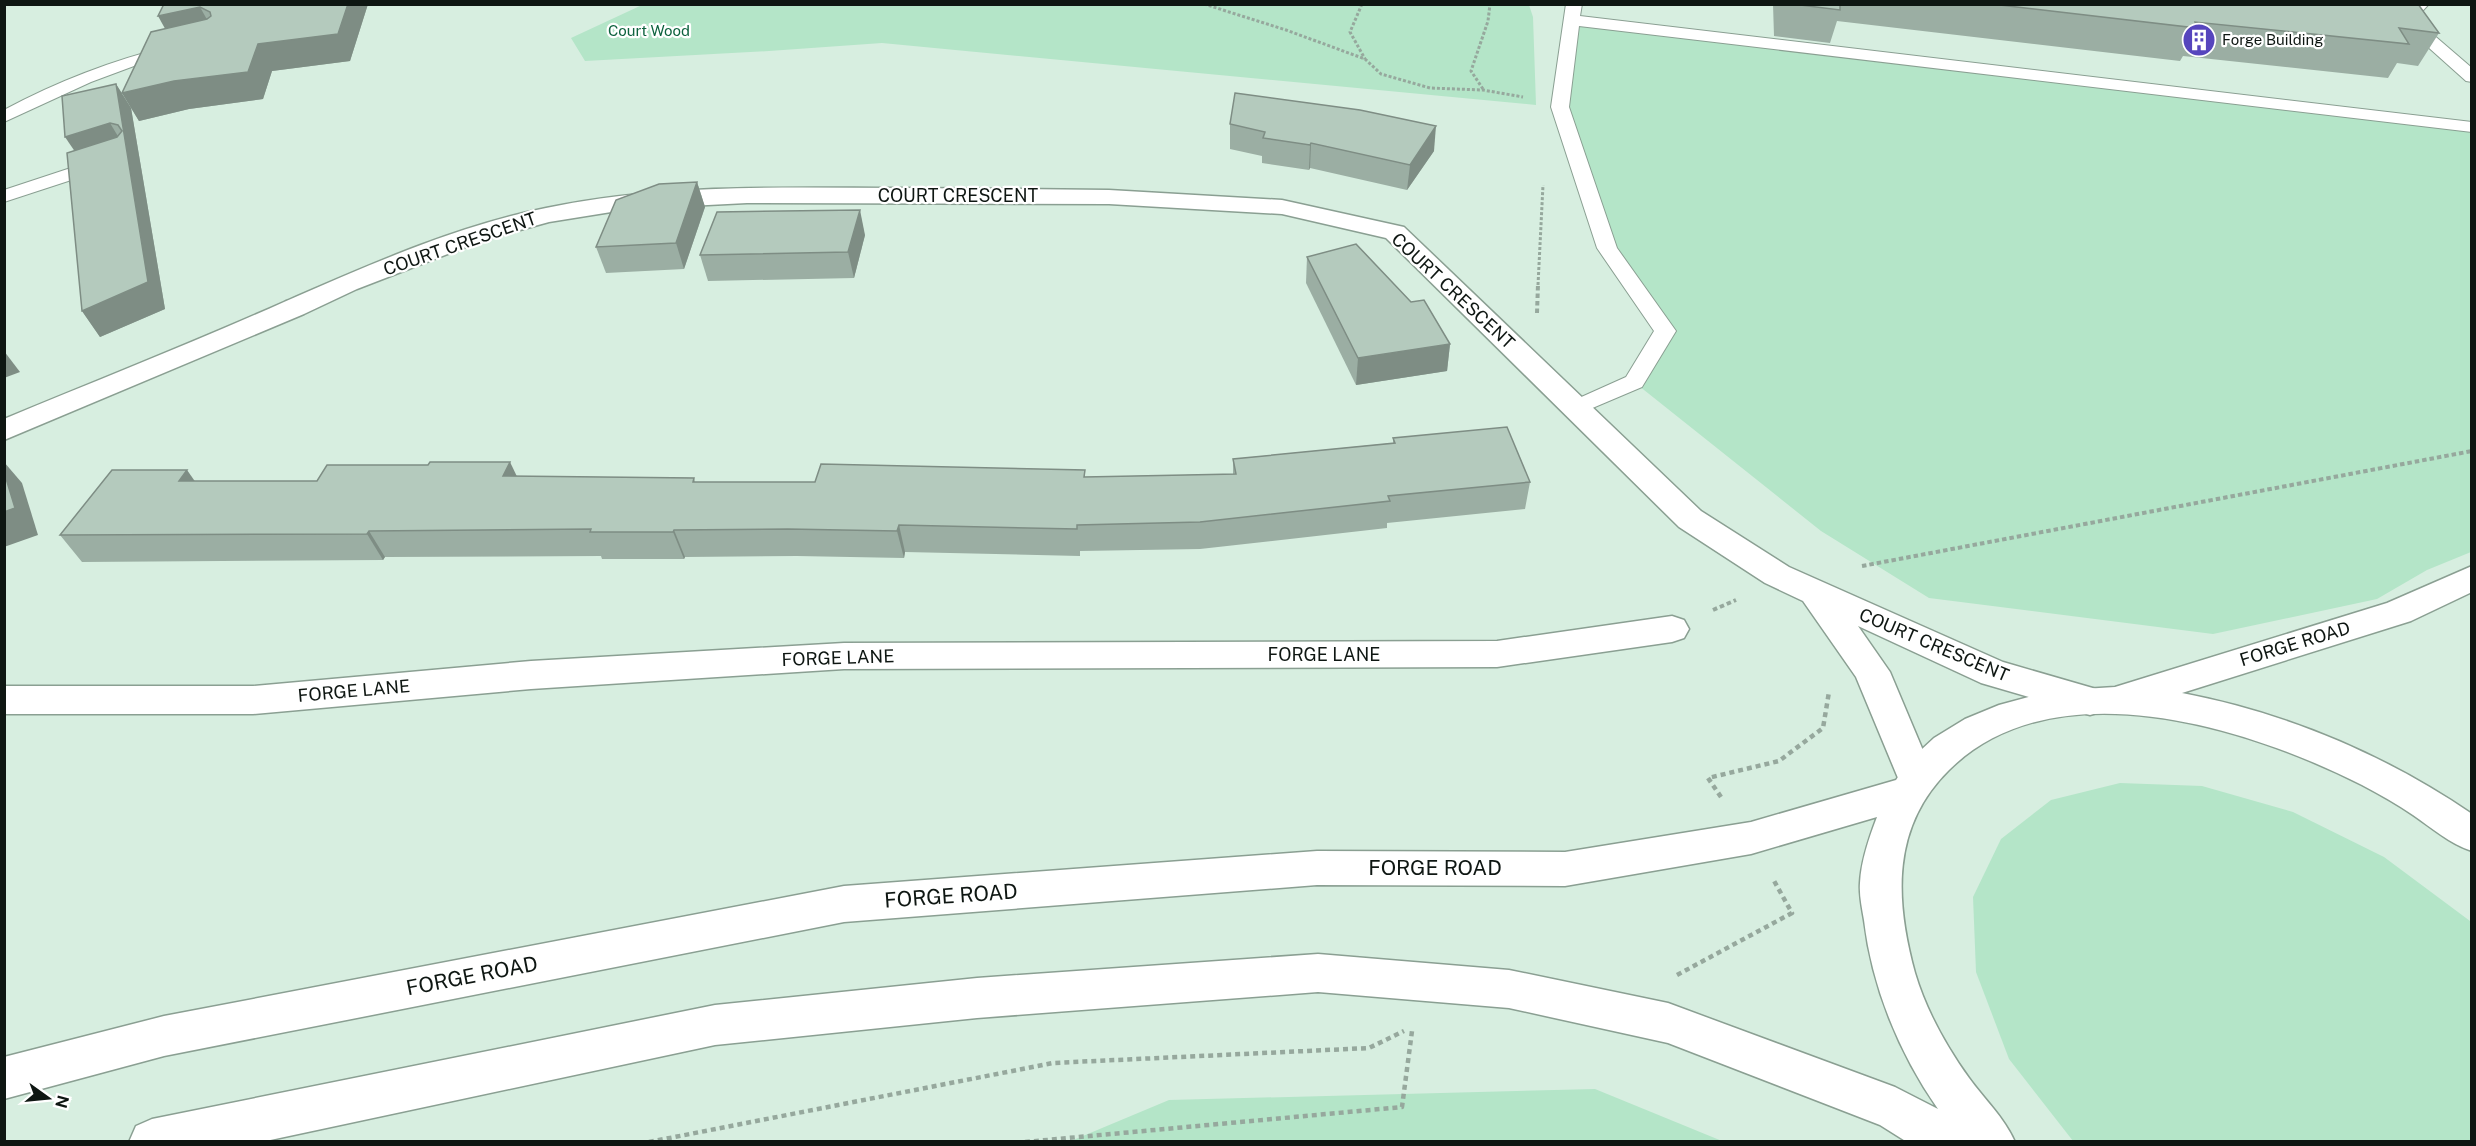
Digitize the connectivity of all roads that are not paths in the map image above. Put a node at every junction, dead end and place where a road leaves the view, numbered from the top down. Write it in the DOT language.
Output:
graph roads {
  1 [pos="2421,4"];
  2 [pos="1573,12"];
  3 [pos="183,48"];
  4 [pos="2472,78"];
  5 [pos="4,117"];
  6 [pos="2472,127"];
  7 [pos="115,160"];
  8 [pos="4,196"];
  9 [pos="1576,408"];
  10 [pos="4,430"];
  11 [pos="2472,579"];
  12 [pos="1815,593"];
  13 [pos="1672,629"];
  14 [pos="4,700"];
  15 [pos="2102,700"];
  16 [pos="1910,786"];
  17 [pos="2472,835"];
  18 [pos="4,1078"];
  19 [pos="152,1142"];
  20 [pos="1950,1142"];
  21 [pos="1992,1142"];
  1 -- 4 [label="lane"];
  2 -- 6 [label="lane"];
  2 -- 9 [label="lane"];
  3 -- 5 [label="lane"];
  7 -- 8 [label="lane"];
  9 -- 10 [label="street, COURT CRESCENT"];
  9 -- 12 [label="street, COURT CRESCENT"];
  11 -- 15 [label="street, FORGE ROAD"];
  12 -- 15 [label="street, COURT CRESCENT"];
  12 -- 16 [label="street, COURT CRESCENT"];
  13 -- 14 [label="street, FORGE LANE"];
  15 -- 16 [label="street"];
  15 -- 17 [label="street"];
  16 -- 18 [label="street, FORGE ROAD"];
  16 -- 21 [label="street"];
  19 -- 20 [label="street"];
}
